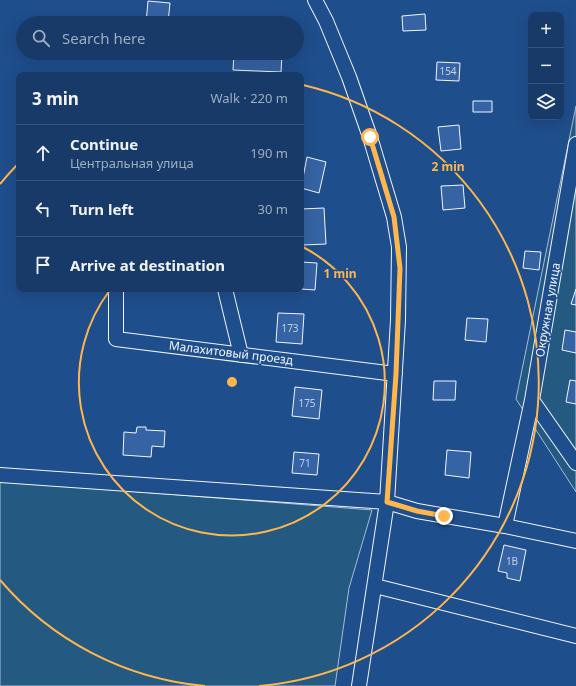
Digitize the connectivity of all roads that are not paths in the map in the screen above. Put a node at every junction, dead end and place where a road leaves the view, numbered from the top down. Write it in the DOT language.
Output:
graph roads {
  1 [pos="316,0"];
  2 [pos="576,144"];
  3 [pos="116,292"];
  4 [pos="226,292"];
  5 [pos="241,355"];
  6 [pos="396,374"];
  7 [pos="532,400"];
  8 [pos="576,463"];
  9 [pos="0,475"];
  10 [pos="387,502"];
  11 [pos="505,526"];
  12 [pos="576,541"];
  13 [pos="375,586"];
  14 [pos="576,636"];
  15 [pos="359,686"];
  1 -- 6 [label="street"];
  2 -- 7 [label="street, Окружная улица"];
  3 -- 5 [label="street, Малахитовый проезд"];
  4 -- 5 [label="street"];
  5 -- 6 [label="street, Малахитовый проезд"];
  6 -- 10 [label="street"];
  7 -- 8 [label="street"];
  7 -- 11 [label="street, Окружная улица"];
  9 -- 10 [label="street"];
  10 -- 11 [label="street"];
  10 -- 13 [label="street"];
  11 -- 12 [label="street"];
  13 -- 14 [label="street"];
  13 -- 15 [label="street"];
}
